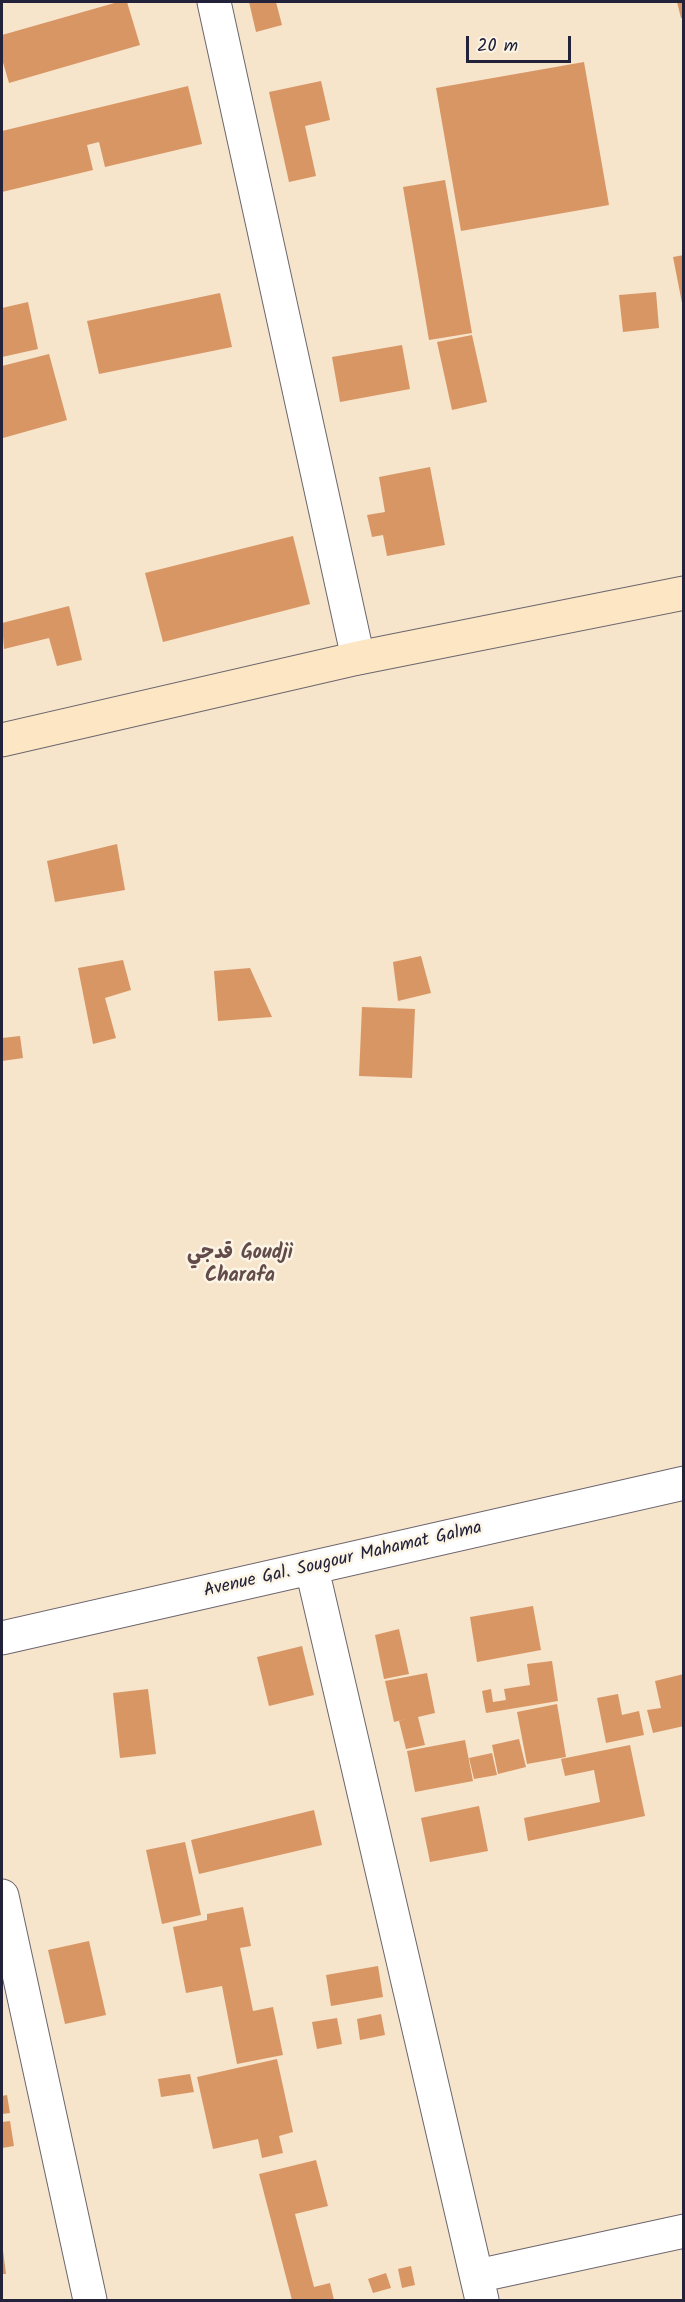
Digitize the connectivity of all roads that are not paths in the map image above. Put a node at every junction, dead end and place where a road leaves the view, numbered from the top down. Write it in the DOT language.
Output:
graph roads {
  1 [pos="214,2"];
  2 [pos="684,593"];
  3 [pos="358,658"];
  4 [pos="2,740"];
  5 [pos="684,1483"];
  6 [pos="312,1569"];
  7 [pos="2,1638"];
  8 [pos="2,1896"];
  9 [pos="684,2231"];
  10 [pos="479,2288"];
  11 [pos="90,2301"];
  1 -- 3 [label="street"];
  2 -- 3 [label="main road"];
  3 -- 4 [label="main road"];
  5 -- 6 [label="street, Avenue Gal. Sougour Mahamat Galma"];
  6 -- 7 [label="street, Avenue Gal. Sougour Mahamat Galma"];
  6 -- 10 [label="street"];
  8 -- 11 [label="street"];
  9 -- 10 [label="street"];
}
